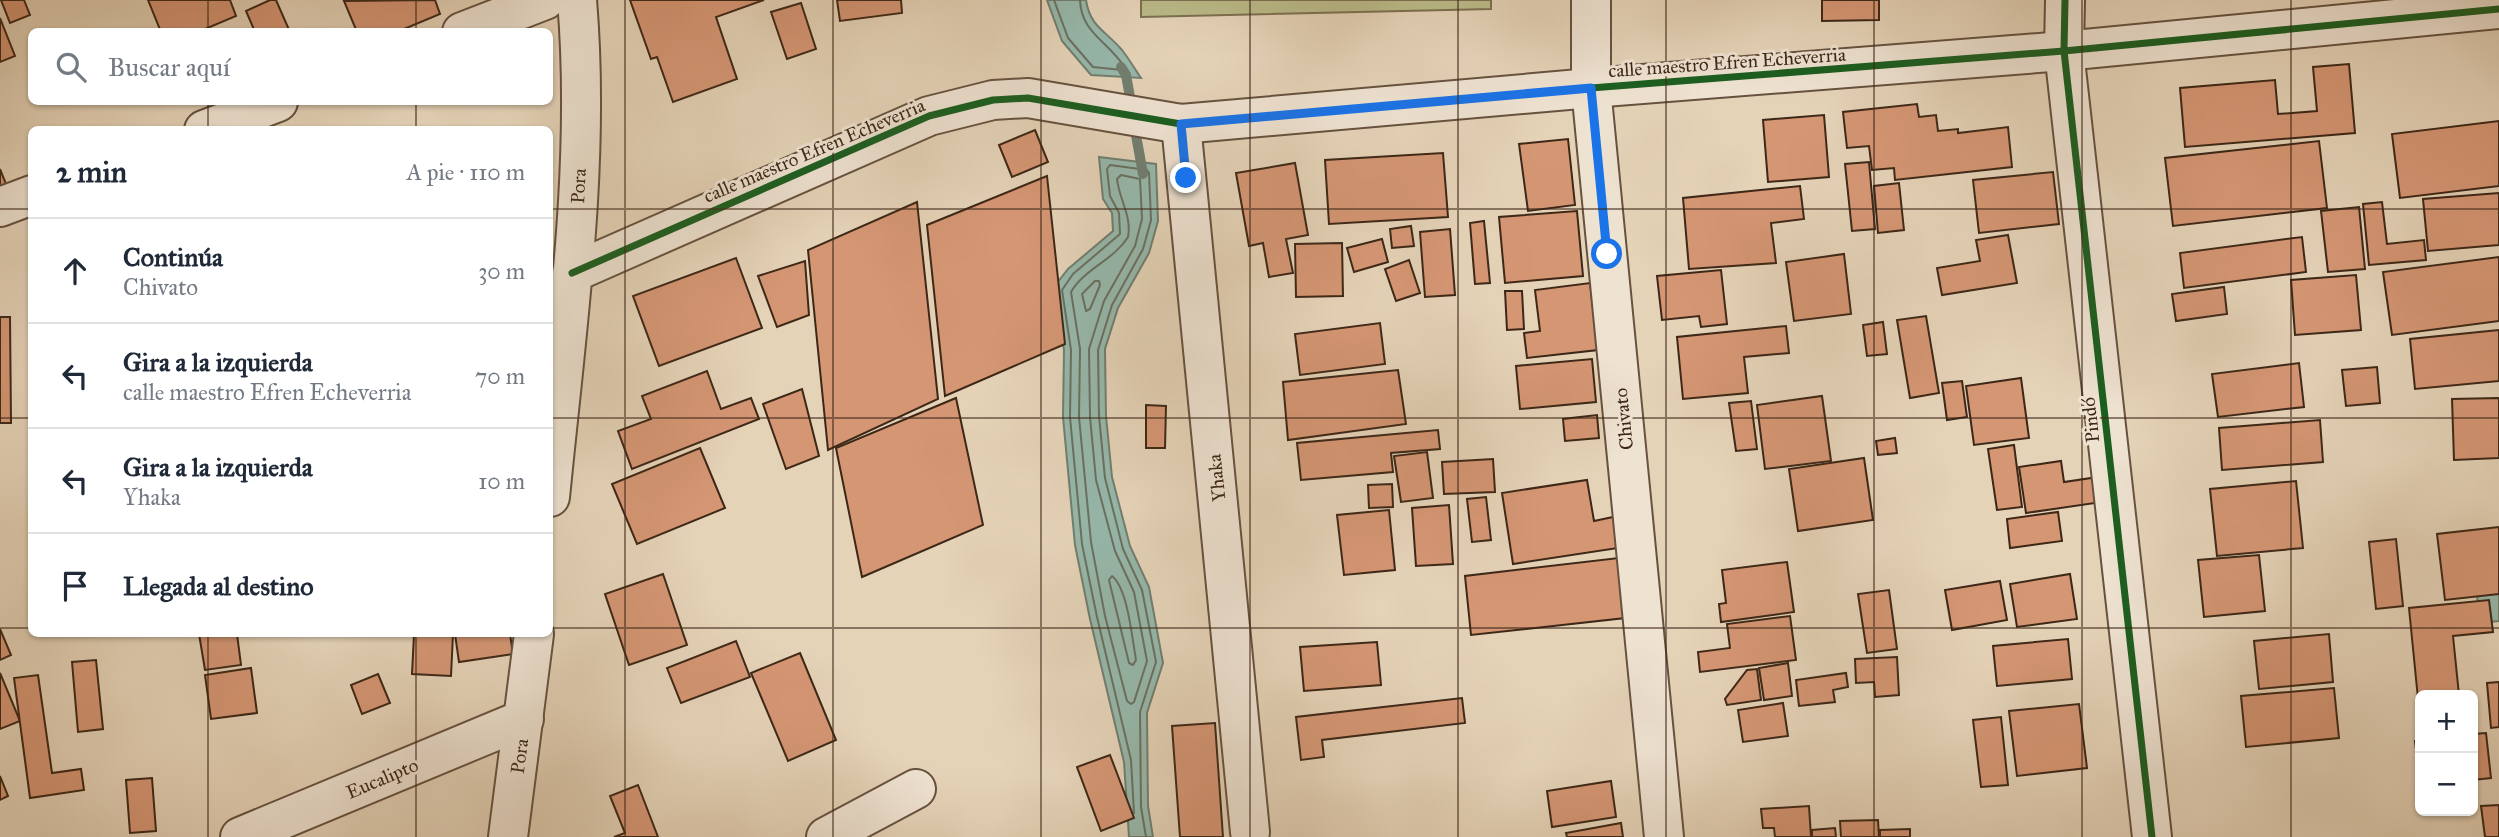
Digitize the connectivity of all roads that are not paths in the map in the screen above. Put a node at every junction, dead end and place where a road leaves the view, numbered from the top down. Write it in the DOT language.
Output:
graph roads {
  1 [pos="545,0"];
  2 [pos="577,0"];
  3 [pos="1591,0"];
  4 [pos="2065,0"];
  5 [pos="2499,9"];
  6 [pos="472,28"];
  7 [pos="2064,51"];
  8 [pos="1591,88"];
  9 [pos="270,105"];
  10 [pos="1164,121"];
  11 [pos="215,126"];
  12 [pos="28,196"];
  13 [pos="0,207"];
  14 [pos="572,273"];
  15 [pos="553,466"];
  16 [pos="534,637"];
  17 [pos="524,719"];
  18 [pos="916,789"];
  19 [pos="1251,832"];
  20 [pos="240,837"];
  21 [pos="508,837"];
  22 [pos="826,837"];
  23 [pos="1664,837"];
  24 [pos="2152,837"];
  1 -- 6 [label="street"];
  2 -- 14 [label="street, Pora"];
  3 -- 8 [label="street, Chivato"];
  4 -- 7 [label="street, Pindó"];
  5 -- 7 [label="street, calle maestro Efren Echeverria"];
  7 -- 8 [label="street, calle maestro Efren Echeverria"];
  7 -- 24 [label="street, Pindó"];
  8 -- 10 [label="street, calle maestro Efren Echeverria"];
  8 -- 23 [label="street, Chivato"];
  9 -- 11 [label="street"];
  10 -- 14 [label="street, calle maestro Efren Echeverria"];
  10 -- 19 [label="street, Yhaka"];
  12 -- 13 [label="street"];
  14 -- 15 [label="street, Pora"];
  16 -- 17 [label="street, Pora"];
  17 -- 20 [label="street, Eucalipto"];
  17 -- 21 [label="street, Pora"];
  18 -- 22 [label="street"];
}
